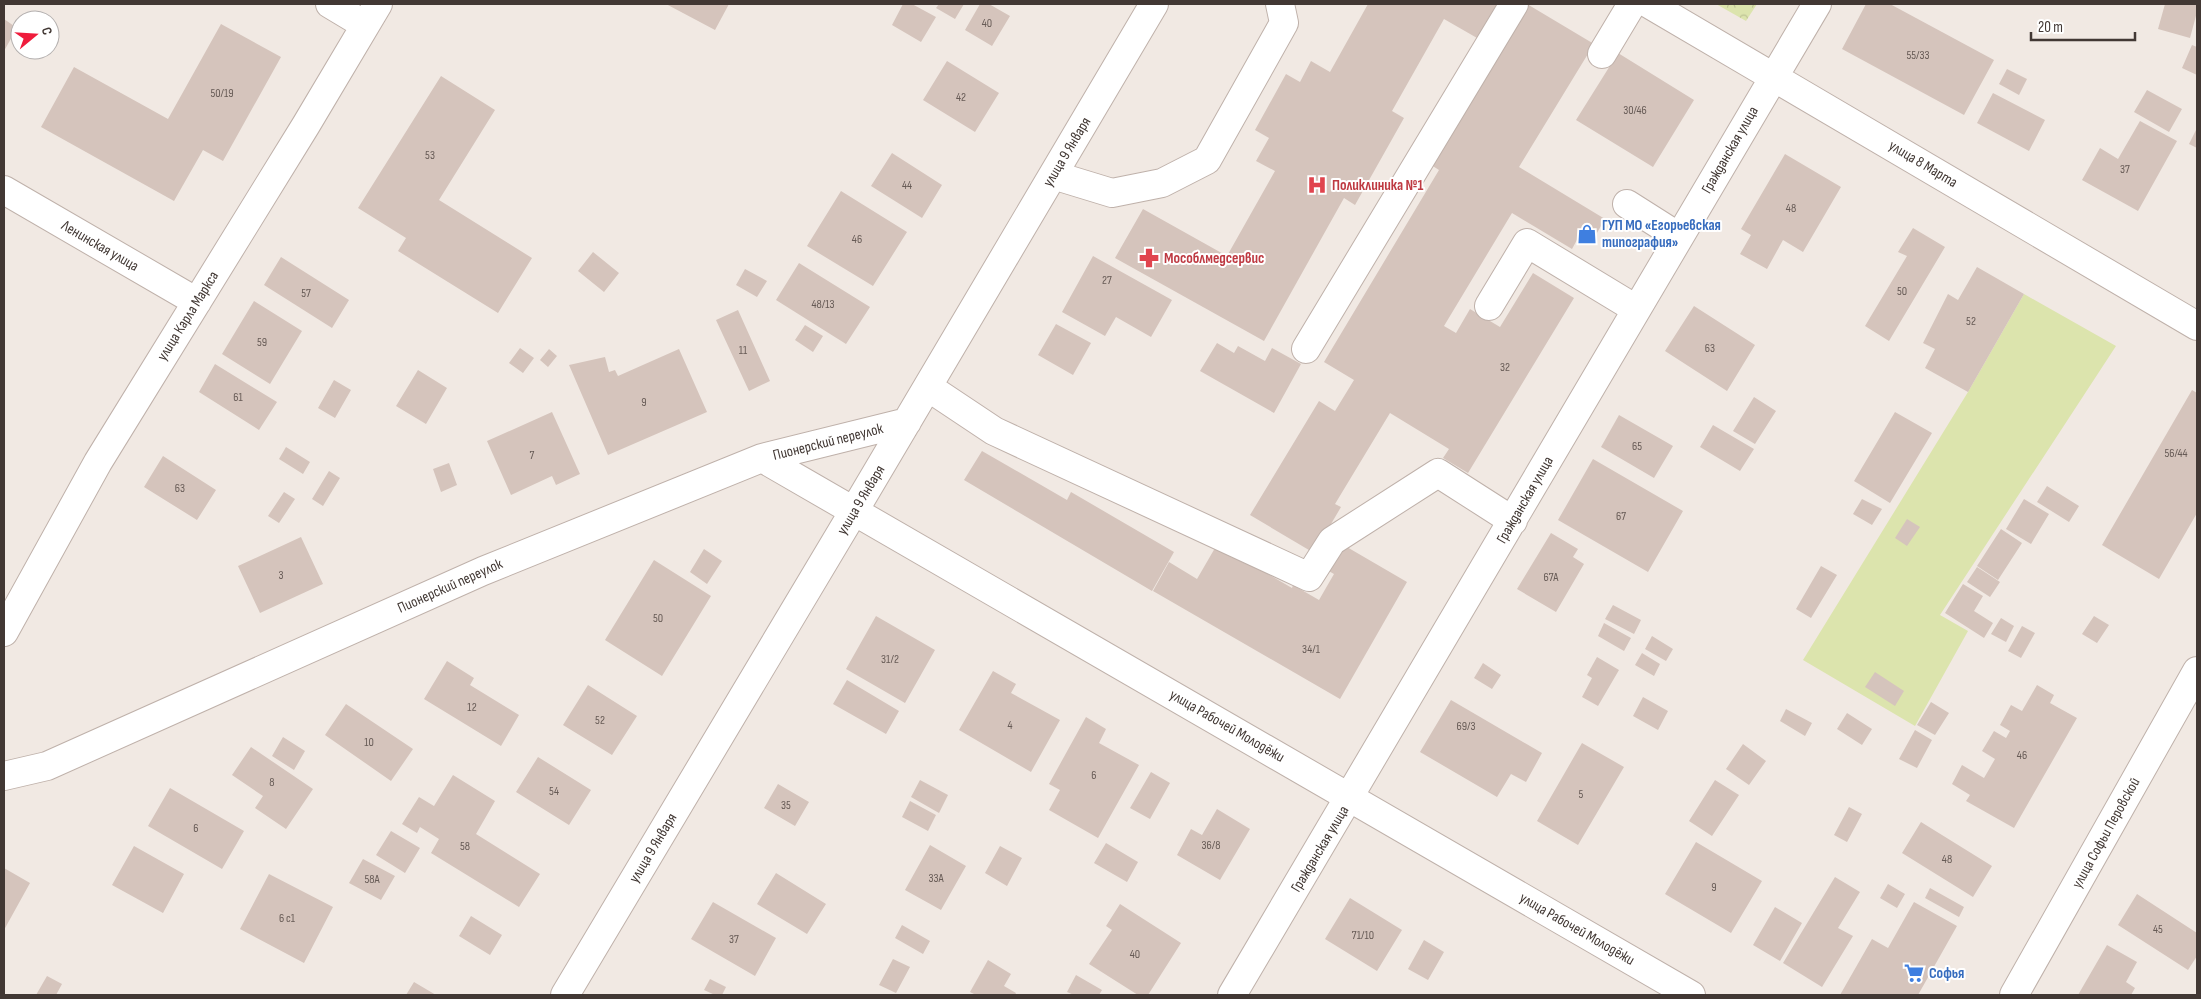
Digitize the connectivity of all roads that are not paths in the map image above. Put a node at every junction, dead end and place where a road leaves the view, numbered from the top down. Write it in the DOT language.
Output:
graph roads {
  1 [pos="330,4"];
  2 [pos="1154,4"];
  3 [pos="1280,4"];
  4 [pos="1514,4"];
  5 [pos="1632,4"];
  6 [pos="1649,4"];
  7 [pos="1817,4"];
  8 [pos="372,15"];
  9 [pos="1602,54"];
  10 [pos="1773,76"];
  11 [pos="1053,175"];
  12 [pos="4,190"];
  13 [pos="1627,204"];
  14 [pos="1679,237"];
  15 [pos="196,302"];
  16 [pos="1489,306"];
  17 [pos="1636,310"];
  18 [pos="2197,326"];
  19 [pos="1306,349"];
  20 [pos="928,387"];
  21 [pos="907,422"];
  22 [pos="762,458"];
  23 [pos="854,511"];
  24 [pos="1513,521"];
  25 [pos="4,632"];
  26 [pos="2197,671"];
  27 [pos="4,776"];
  28 [pos="1350,798"];
  29 [pos="565,995"];
  30 [pos="1232,995"];
  31 [pos="1691,995"];
  32 [pos="2014,995"];
  1 -- 8 [label="street"];
  2 -- 11 [label="street, улица 9 Января"];
  3 -- 11 [label="street"];
  4 -- 19 [label="street"];
  5 -- 9 [label="street"];
  6 -- 10 [label="street, улица 8 Марта"];
  7 -- 10 [label="street, Гражданская улица"];
  8 -- 15 [label="street, улица Карла Маркса"];
  10 -- 14 [label="street, Гражданская улица"];
  10 -- 18 [label="street, улица 8 Марта"];
  11 -- 20 [label="street, улица 9 Января"];
  12 -- 15 [label="street, Ленинская улица"];
  13 -- 14 [label="street"];
  14 -- 17 [label="street, Гражданская улица"];
  15 -- 25 [label="street, улица Карла Маркса"];
  16 -- 17 [label="street"];
  17 -- 24 [label="street, Гражданская улица"];
  20 -- 21 [label="street, улица 9 Января"];
  20 -- 24 [label="street"];
  21 -- 22 [label="street, Пионерский переулок"];
  21 -- 23 [label="street, улица 9 Января"];
  22 -- 23 [label="street, улица Рабочей Молодёжи"];
  22 -- 27 [label="street, Пионерский переулок"];
  23 -- 28 [label="street, улица Рабочей Молодёжи"];
  23 -- 29 [label="street, улица 9 Января"];
  24 -- 28 [label="street, Гражданская улица"];
  26 -- 32 [label="street, улица Софьи Перовской"];
  28 -- 30 [label="street, Гражданская улица"];
  28 -- 31 [label="street, улица Рабочей Молодёжи"];
}
